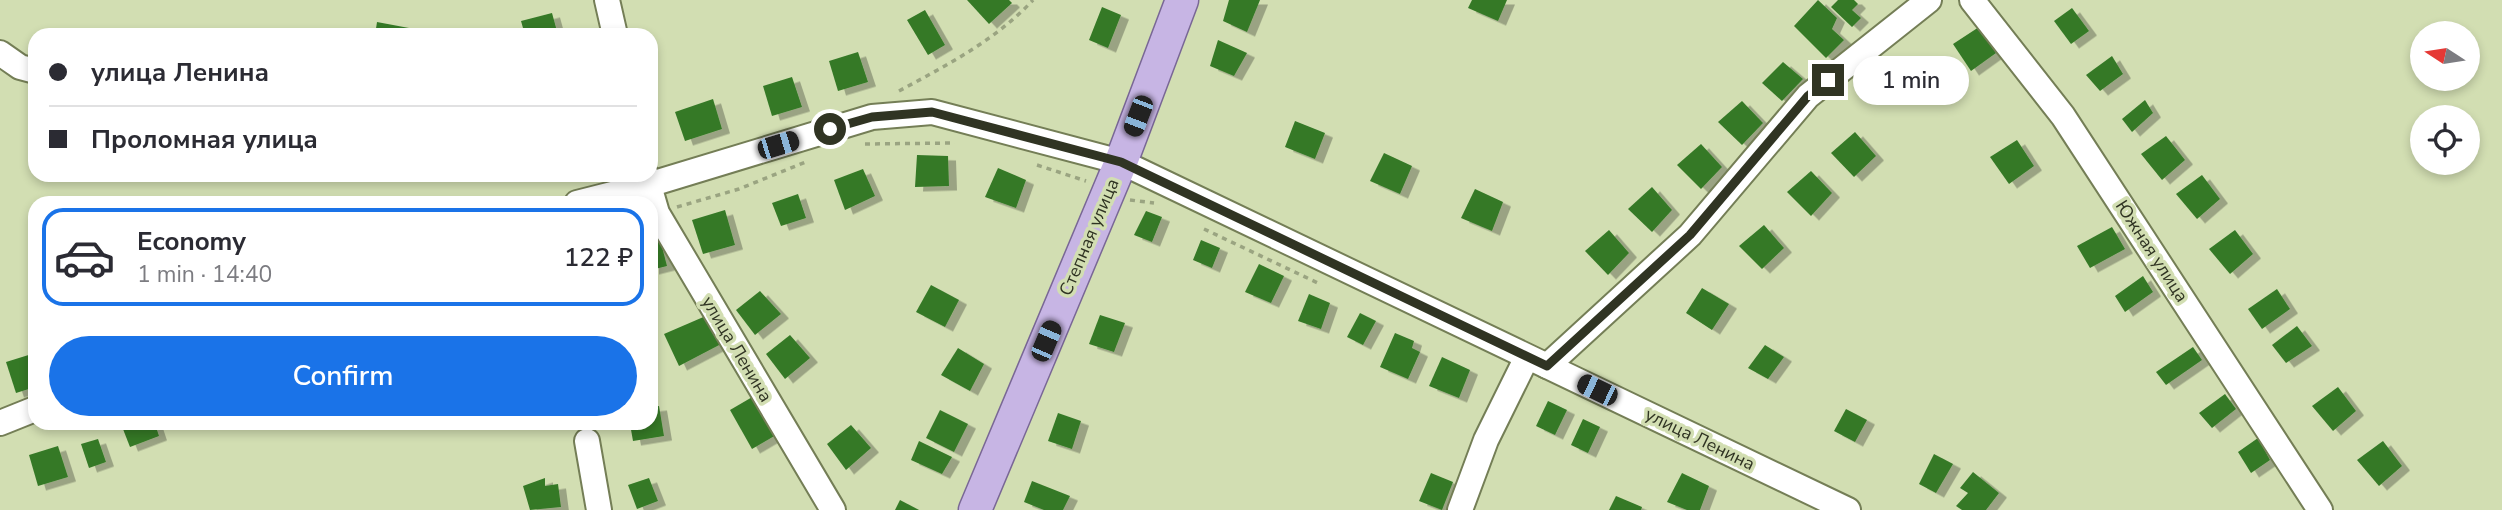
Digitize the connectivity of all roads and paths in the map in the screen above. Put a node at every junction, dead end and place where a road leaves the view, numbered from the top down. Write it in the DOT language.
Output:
graph roads {
  1 [pos="607,0"];
  2 [pos="1033,0"];
  3 [pos="1182,0"];
  4 [pos="1929,0"];
  5 [pos="1972,0"];
  6 [pos="613,28"];
  7 [pos="0,53"];
  8 [pos="28,68"];
  9 [pos="890,96"];
  10 [pos="852,144"];
  11 [pos="967,145"];
  12 [pos="815,159"];
  13 [pos="1028,162"];
  14 [pos="1121,162"];
  15 [pos="658,177"];
  16 [pos="642,182"];
  17 [pos="599,196"];
  18 [pos="1106,196"];
  19 [pos="1156,203"];
  20 [pos="658,213"];
  21 [pos="658,215"];
  22 [pos="1202,227"];
  23 [pos="1329,288"];
  24 [pos="1537,361"];
  25 [pos="28,412"];
  26 [pos="0,423"];
  27 [pos="587,441"];
  28 [pos="599,510"];
  29 [pos="833,510"];
  30 [pos="975,510"];
  31 [pos="1460,510"];
  32 [pos="1848,510"];
  33 [pos="2320,510"];
  1 -- 6 [label="street"];
  2 -- 9 [label="path"];
  3 -- 14 [label="main road, Степная улица"];
  4 -- 24 [label="street"];
  5 -- 33 [label="street, Южная улица"];
  7 -- 8 [label="street"];
  10 -- 11 [label="path"];
  12 -- 20 [label="path"];
  13 -- 18 [label="path"];
  14 -- 15 [label="street, улица Ленина"];
  14 -- 18 [label="main road, Степная улица"];
  14 -- 24 [label="street, улица Ленина"];
  16 -- 17 [label="street, улица Ленина"];
  18 -- 19 [label="path"];
  18 -- 30 [label="main road, Степная улица"];
  21 -- 29 [label="street, улица Ленина"];
  22 -- 23 [label="path"];
  24 -- 31 [label="street"];
  24 -- 32 [label="street, улица Ленина"];
  25 -- 26 [label="street"];
  27 -- 28 [label="street"];
}
